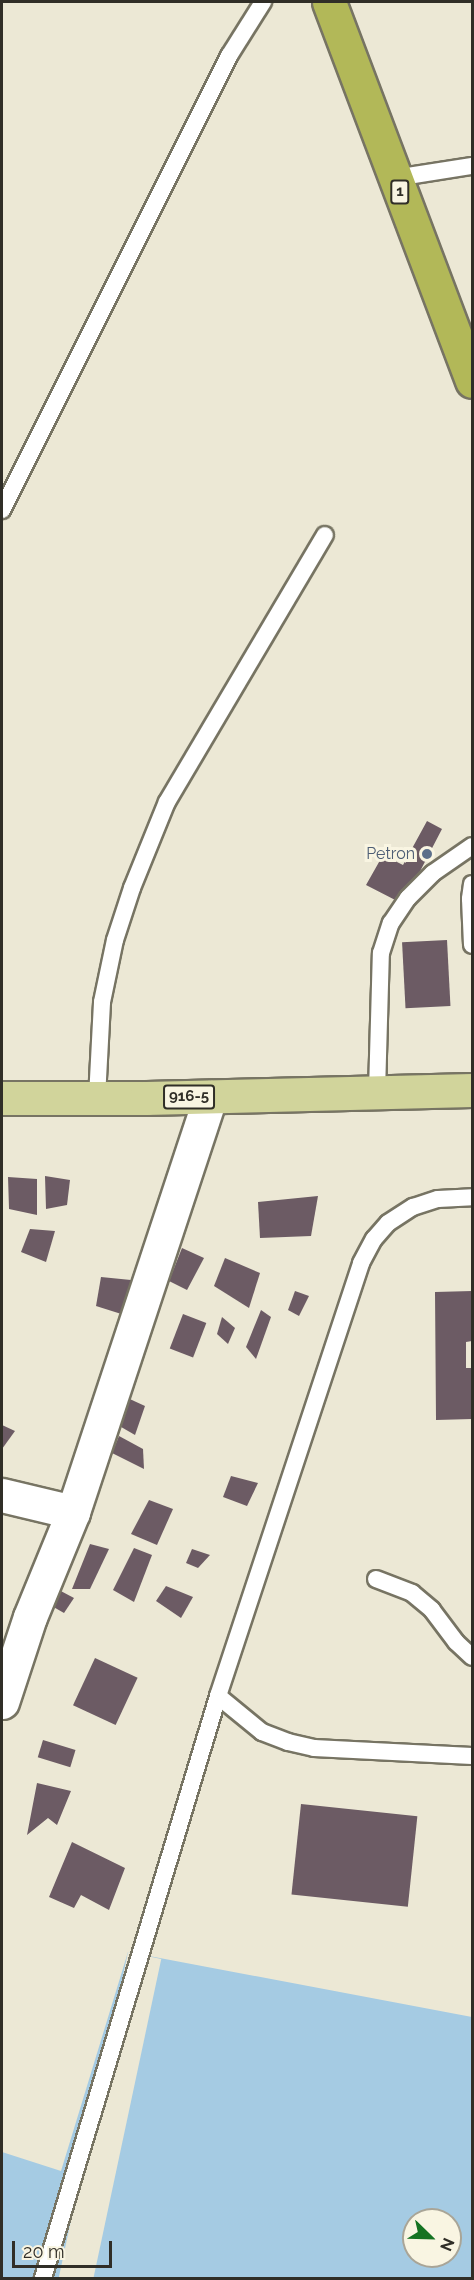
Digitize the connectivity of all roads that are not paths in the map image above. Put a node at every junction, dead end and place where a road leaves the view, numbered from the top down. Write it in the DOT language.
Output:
graph roads {
  1 [pos="263,2"];
  2 [pos="329,2"];
  3 [pos="472,166"];
  4 [pos="395,178"];
  5 [pos="472,381"];
  6 [pos="2,510"];
  7 [pos="325,535"];
  8 [pos="472,846"];
  9 [pos="472,884"];
  10 [pos="472,945"];
  11 [pos="472,1090"];
  12 [pos="377,1092"];
  13 [pos="210,1097"];
  14 [pos="2,1098"];
  15 [pos="97,1098"];
  16 [pos="472,1197"];
  17 [pos="2,1496"];
  18 [pos="73,1512"];
  19 [pos="376,1579"];
  20 [pos="472,1657"];
  21 [pos="218,1696"];
  22 [pos="2,1702"];
  23 [pos="472,1756"];
  24 [pos="42,2278"];
  1 -- 6 [label="lane"];
  2 -- 4 [label="highway, 1"];
  3 -- 4 [label="lane"];
  4 -- 5 [label="highway, 1"];
  7 -- 15 [label="lane"];
  8 -- 12 [label="lane"];
  9 -- 10 [label="lane"];
  11 -- 12 [label="main road, 916-5"];
  12 -- 13 [label="main road, 916-5"];
  13 -- 15 [label="main road, 916-5"];
  13 -- 18 [label="street"];
  14 -- 15 [label="main road, 916-5"];
  16 -- 21 [label="lane"];
  17 -- 18 [label="street"];
  18 -- 22 [label="street"];
  19 -- 20 [label="lane"];
  21 -- 23 [label="lane"];
  21 -- 24 [label="lane"];
}
